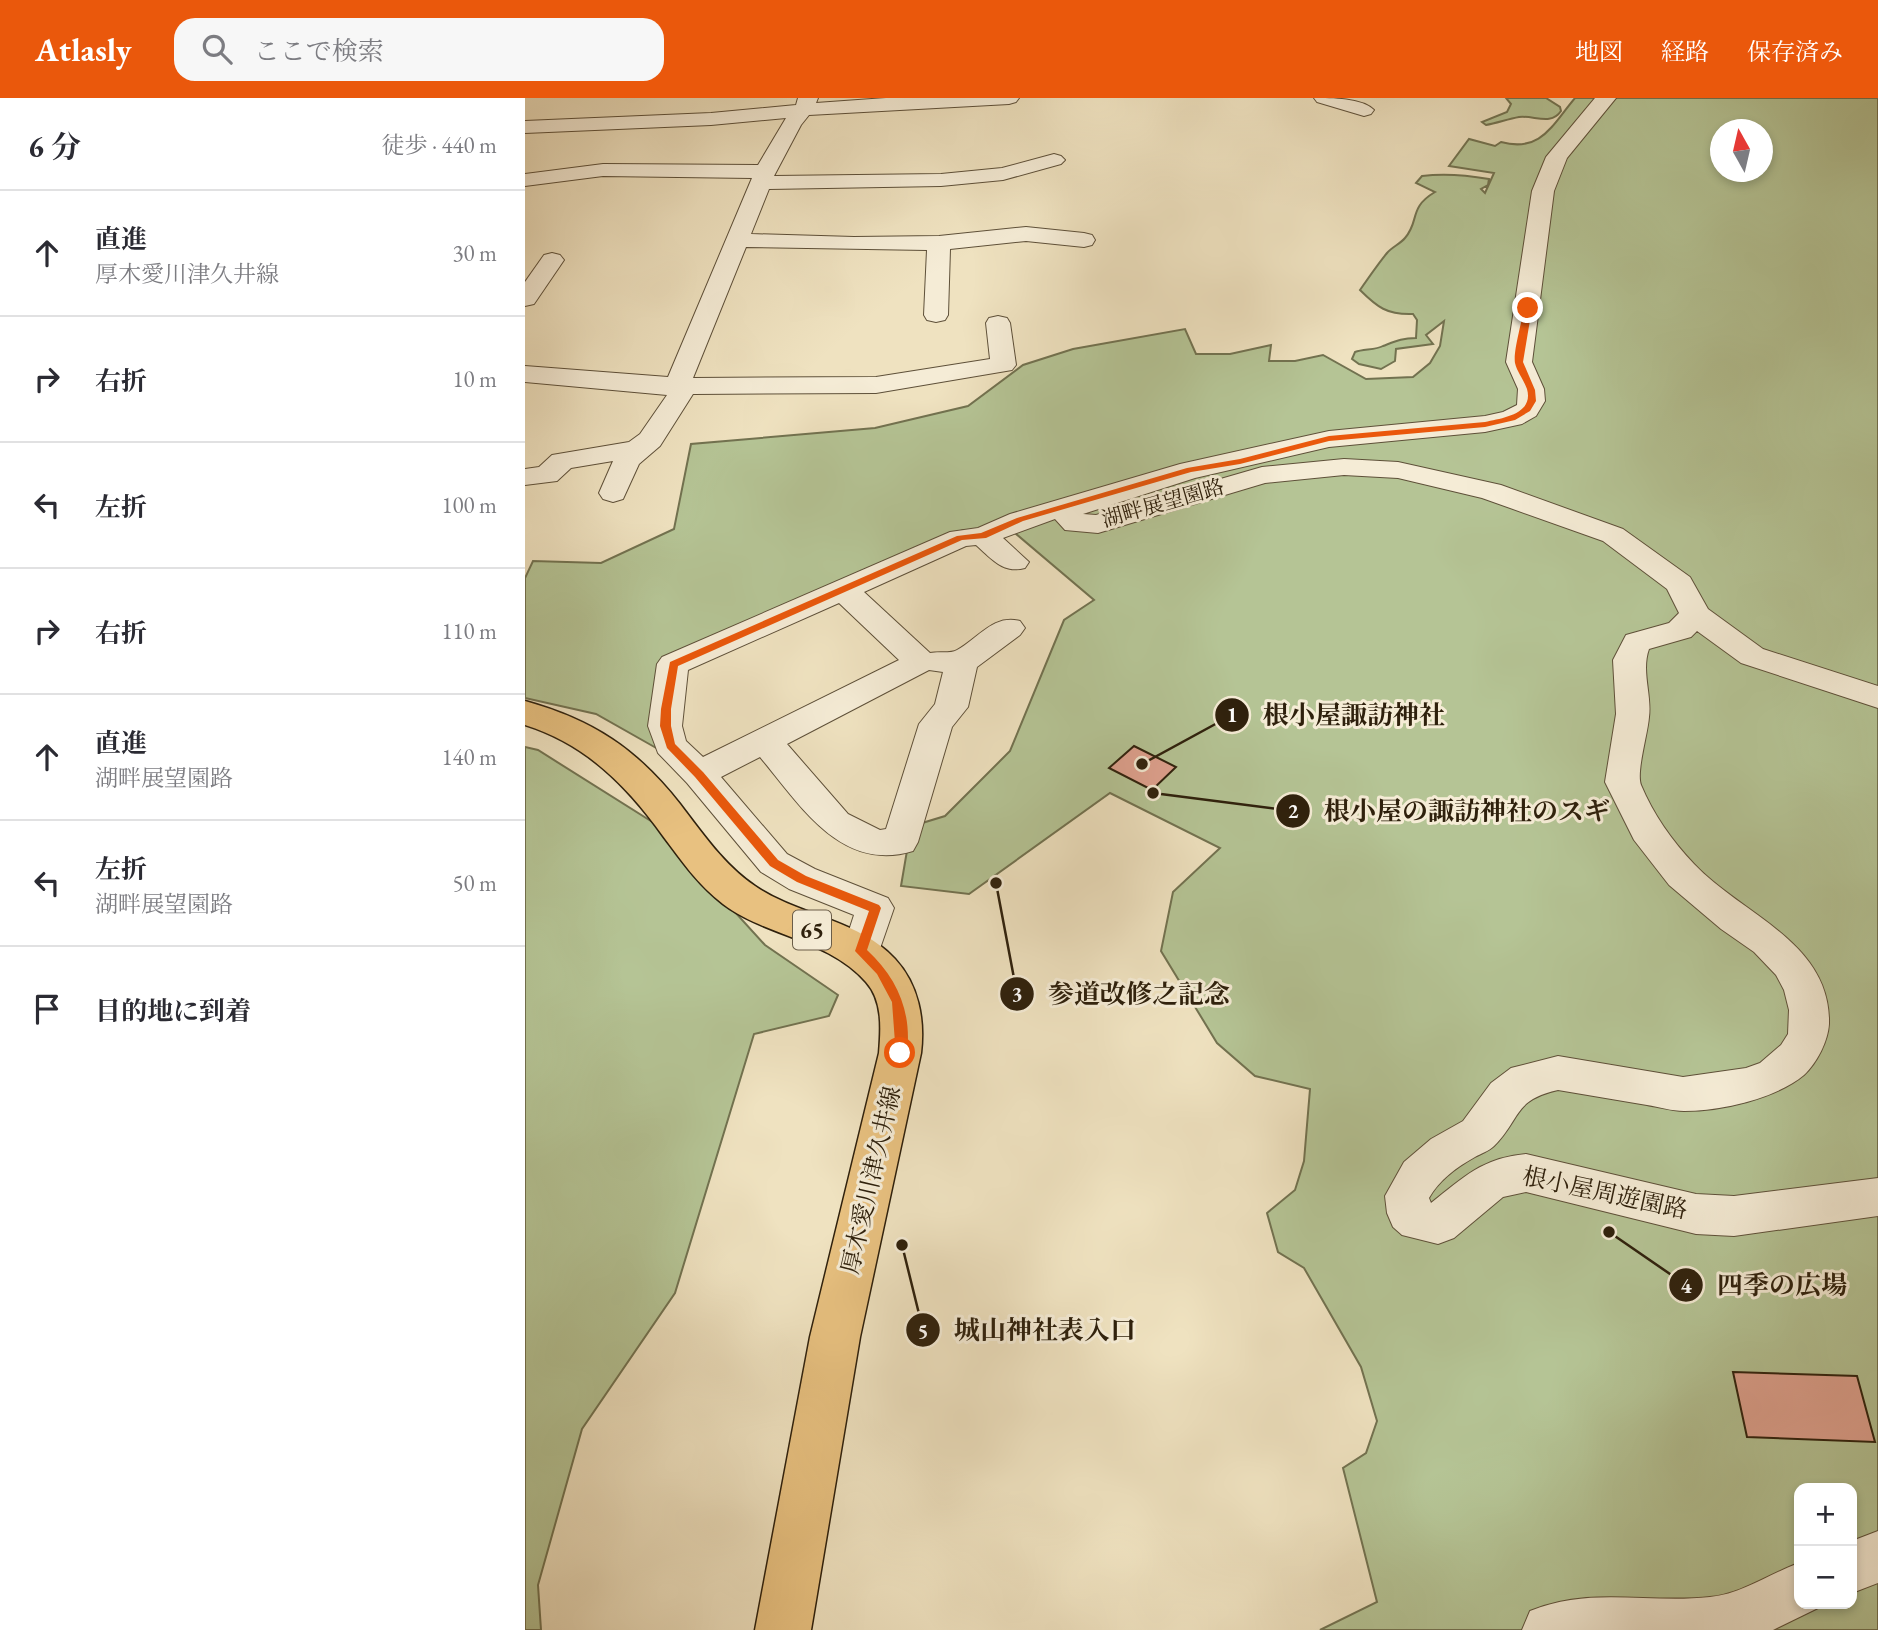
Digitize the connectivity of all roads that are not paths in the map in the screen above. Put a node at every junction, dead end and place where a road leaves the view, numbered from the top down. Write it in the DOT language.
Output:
graph roads {
  1 [pos="1009,98"];
  2 [pos="1324,98"];
  3 [pos="1606,98"];
  4 [pos="806,104"];
  5 [pos="583,107"];
  6 [pos="1364,110"];
  7 [pos="569,125"];
  8 [pos="525,127"];
  9 [pos="1054,160"];
  10 [pos="763,177"];
  11 [pos="525,180"];
  12 [pos="736,240"];
  13 [pos="1084,240"];
  14 [pos="939,243"];
  15 [pos="552,260"];
  16 [pos="525,299"];
  17 [pos="936,314"];
  18 [pos="998,323"];
  19 [pos="525,374"];
  20 [pos="677,386"];
  21 [pos="637,449"];
  22 [pos="525,477"];
  23 [pos="613,493"];
  24 [pos="1070,506"];
  25 [pos="995,531"];
  26 [pos="1014,562"];
  27 [pos="844,590"];
  28 [pos="1696,615"];
  29 [pos="1009,628"];
  30 [pos="920,662"];
  31 [pos="962,662"];
  32 [pos="1878,697"];
  33 [pos="525,713"];
  34 [pos="765,741"];
  35 [pos="699,774"];
  36 [pos="861,951"];
  37 [pos="1878,1197"];
  38 [pos="1878,1557"];
  39 [pos="1857,1565"];
  40 [pos="1794,1591"];
  41 [pos="783,1630"];
  42 [pos="1549,1630"];
  1 -- 4 [label="street"];
  2 -- 6 [label="street"];
  3 -- 24 [label="street, 湖畔展望園路"];
  4 -- 7 [label="street"];
  4 -- 10 [label="street"];
  5 -- 7 [label="street"];
  7 -- 8 [label="street"];
  9 -- 10 [label="street"];
  10 -- 11 [label="street"];
  10 -- 12 [label="street"];
  12 -- 14 [label="street"];
  12 -- 20 [label="street"];
  13 -- 14 [label="street"];
  14 -- 17 [label="street"];
  15 -- 16 [label="street"];
  18 -- 20 [label="street"];
  19 -- 20 [label="street"];
  20 -- 21 [label="street"];
  21 -- 22 [label="street"];
  21 -- 23 [label="street"];
  24 -- 25 [label="street"];
  24 -- 28 [label="street, 湖畔展望園路"];
  25 -- 26 [label="street"];
  25 -- 27 [label="street"];
  27 -- 30 [label="street"];
  27 -- 35 [label="street"];
  28 -- 32 [label="street"];
  28 -- 37 [label="street, 根小屋周遊園路"];
  29 -- 31 [label="street"];
  30 -- 31 [label="street"];
  30 -- 34 [label="street"];
  31 -- 34 [label="street"];
  33 -- 36 [label="main road, 厚木愛川津久井線 / 65"];
  34 -- 35 [label="street"];
  35 -- 36 [label="street"];
  36 -- 41 [label="main road, 厚木愛川津久井線 / 65"];
  38 -- 39 [label="street"];
  40 -- 42 [label="street"];
}
